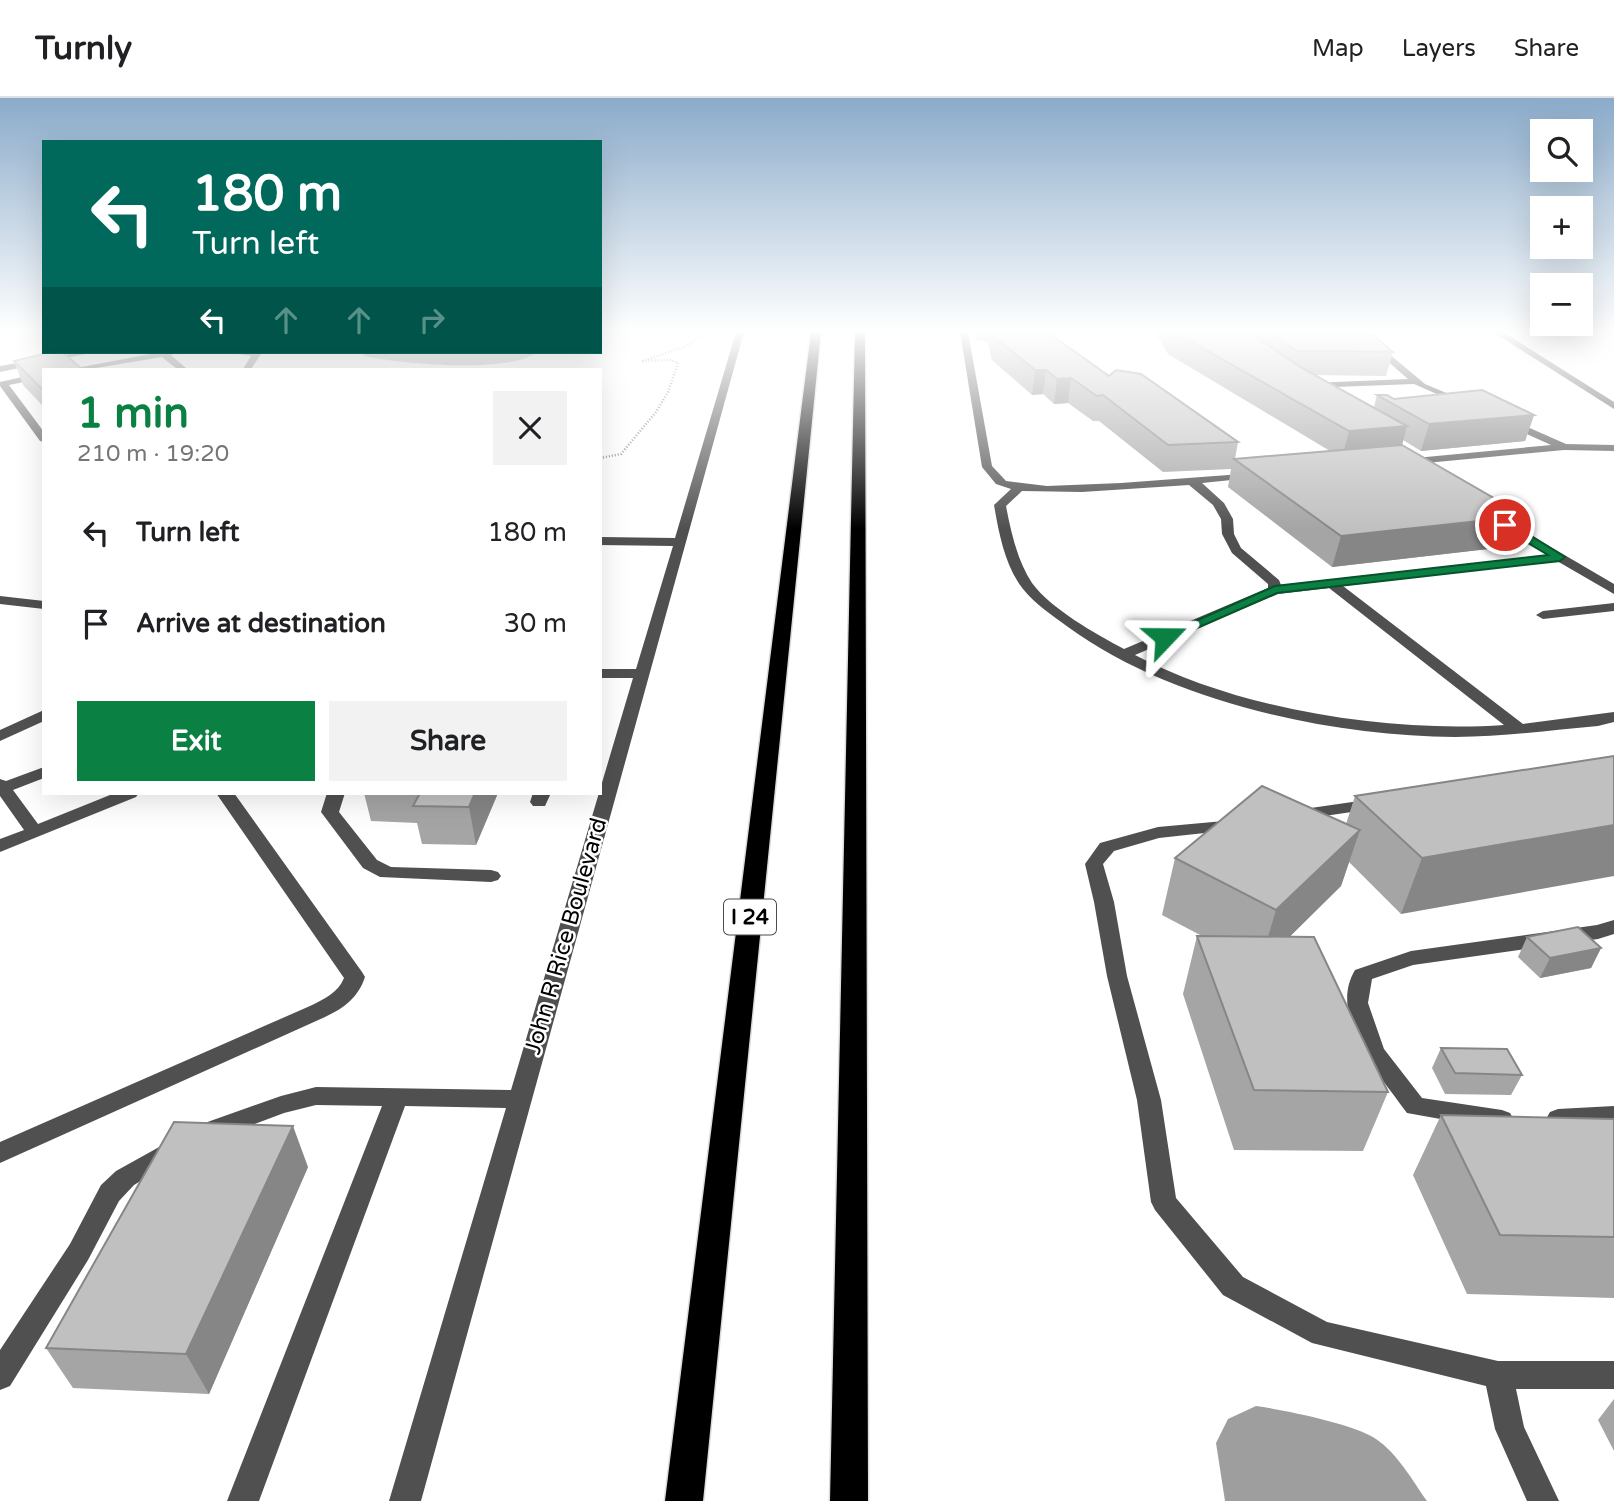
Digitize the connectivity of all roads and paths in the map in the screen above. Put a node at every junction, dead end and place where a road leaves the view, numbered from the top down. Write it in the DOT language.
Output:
graph roads {
  1 [pos="13,397"];
  2 [pos="664,397"];
  3 [pos="721,397"];
  4 [pos="810,397"];
  5 [pos="859,397"];
  6 [pos="975,397"];
  7 [pos="1318,397"];
  8 [pos="1453,397"];
  9 [pos="1322,400"];
  10 [pos="1481,410"];
  11 [pos="1493,415"];
  12 [pos="42,436"];
  13 [pos="1401,447"];
  14 [pos="1564,447"];
  15 [pos="1614,448"];
  16 [pos="602,458"];
  17 [pos="1396,462"];
  18 [pos="1421,466"];
  19 [pos="1266,474"];
  20 [pos="1192,481"];
  21 [pos="1019,488"];
  22 [pos="1483,512"];
  23 [pos="602,541"];
  24 [pos="678,548"];
  25 [pos="602,550"];
  26 [pos="1560,557"];
  27 [pos="1332,584"];
  28 [pos="1275,590"];
  29 [pos="1614,590"];
  30 [pos="0,600"];
  31 [pos="42,605"];
  32 [pos="1614,607"];
  33 [pos="1543,615"];
  34 [pos="1123,654"];
  35 [pos="602,673"];
  36 [pos="640,674"];
  37 [pos="42,716"];
  38 [pos="1614,717"];
  39 [pos="1517,727"];
  40 [pos="0,736"];
  41 [pos="42,773"];
  42 [pos="1,787"];
  43 [pos="125,795"];
  44 [pos="226,795"];
  45 [pos="335,795"];
  46 [pos="1389,802"];
  47 [pos="1276,819"];
  48 [pos="1253,823"];
  49 [pos="35,832"];
  50 [pos="0,846"];
  51 [pos="491,876"];
  52 [pos="1614,927"];
  53 [pos="397,1097"];
  54 [pos="519,1099"];
  55 [pos="1614,1115"];
  56 [pos="0,1153"];
  57 [pos="1614,1375"];
  58 [pos="0,1376"];
  59 [pos="1498,1376"];
  60 [pos="243,1501"];
  61 [pos="405,1501"];
  62 [pos="684,1501"];
  63 [pos="849,1501"];
  64 [pos="1544,1501"];
  1 -- 12 [label="street"];
  2 -- 16 [label="path"];
  3 -- 24 [label="street, John R Rice Boulevard"];
  4 -- 62 [label="highway, I 24"];
  5 -- 63 [label="highway"];
  6 -- 21 [label="street"];
  7 -- 9 [label="street"];
  8 -- 10 [label="street"];
  11 -- 14 [label="street"];
  13 -- 18 [label="street"];
  14 -- 15 [label="street"];
  14 -- 18 [label="street"];
  17 -- 18 [label="street"];
  19 -- 20 [label="street"];
  20 -- 21 [label="street"];
  20 -- 28 [label="street"];
  21 -- 34 [label="street"];
  22 -- 26 [label="street"];
  23 -- 24 [label="street"];
  24 -- 25 [label="street"];
  24 -- 36 [label="street, John R Rice Boulevard"];
  26 -- 27 [label="street"];
  26 -- 29 [label="street"];
  27 -- 28 [label="street"];
  27 -- 39 [label="street"];
  28 -- 34 [label="street"];
  30 -- 31 [label="street"];
  32 -- 33 [label="street"];
  34 -- 39 [label="street"];
  35 -- 36 [label="street"];
  36 -- 54 [label="street, John R Rice Boulevard"];
  37 -- 40 [label="street"];
  38 -- 39 [label="street"];
  41 -- 42 [label="street"];
  42 -- 49 [label="street"];
  43 -- 49 [label="street"];
  44 -- 56 [label="street"];
  45 -- 51 [label="street"];
  46 -- 47 [label="street"];
  48 -- 59 [label="street"];
  49 -- 50 [label="street"];
  52 -- 55 [label="street"];
  53 -- 54 [label="street"];
  53 -- 58 [label="street"];
  53 -- 60 [label="street"];
  54 -- 61 [label="street, John R Rice Boulevard"];
  57 -- 59 [label="street"];
  59 -- 64 [label="street"];
}
